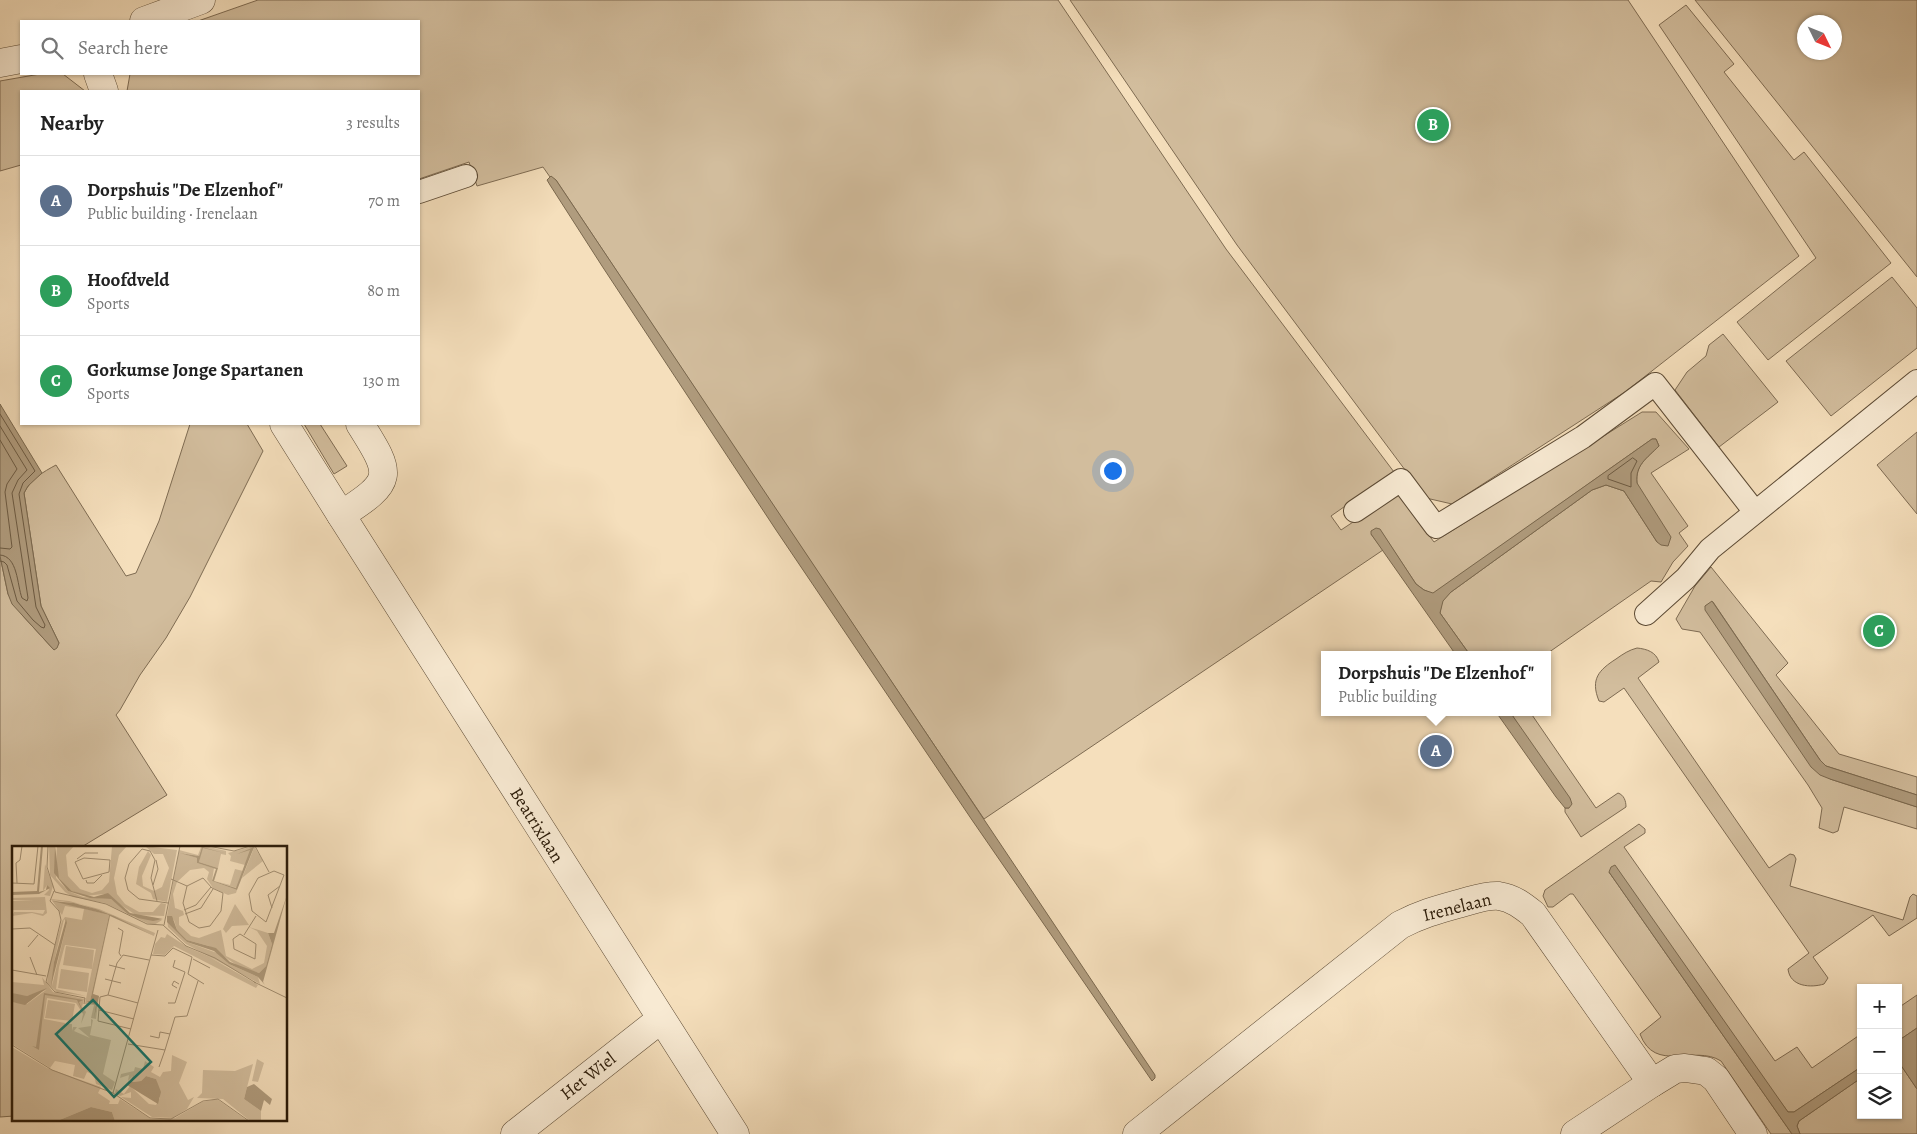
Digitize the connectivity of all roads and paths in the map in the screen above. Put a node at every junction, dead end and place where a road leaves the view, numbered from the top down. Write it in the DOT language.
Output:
graph roads {
  1 [pos="202,0"];
  2 [pos="147,20"];
  3 [pos="20,59"];
  4 [pos="0,63"];
  5 [pos="98,75"];
  6 [pos="104,90"];
  7 [pos="466,176"];
  8 [pos="420,192"];
  9 [pos="1917,381"];
  10 [pos="285,425"];
  11 [pos="361,425"];
  12 [pos="1355,511"];
  13 [pos="1755,512"];
  14 [pos="341,515"];
  15 [pos="1646,614"];
  16 [pos="661,1019"];
  17 [pos="1652,1083"];
  18 [pos="515,1134"];
  19 [pos="735,1134"];
  20 [pos="1137,1134"];
  21 [pos="1575,1134"];
  22 [pos="1753,1134"];
  1 -- 2 [label="street"];
  3 -- 4 [label="street"];
  5 -- 6 [label="street"];
  7 -- 8 [label="lane"];
  9 -- 13 [label="lane"];
  10 -- 14 [label="street, Beatrixlaan"];
  11 -- 14 [label="street"];
  12 -- 13 [label="lane"];
  13 -- 15 [label="lane"];
  14 -- 16 [label="street, Beatrixlaan"];
  16 -- 18 [label="street, Het Wiel"];
  16 -- 19 [label="street, Beatrixlaan"];
  17 -- 20 [label="street, Irenelaan"];
  17 -- 21 [label="street"];
  17 -- 22 [label="street"];
}
